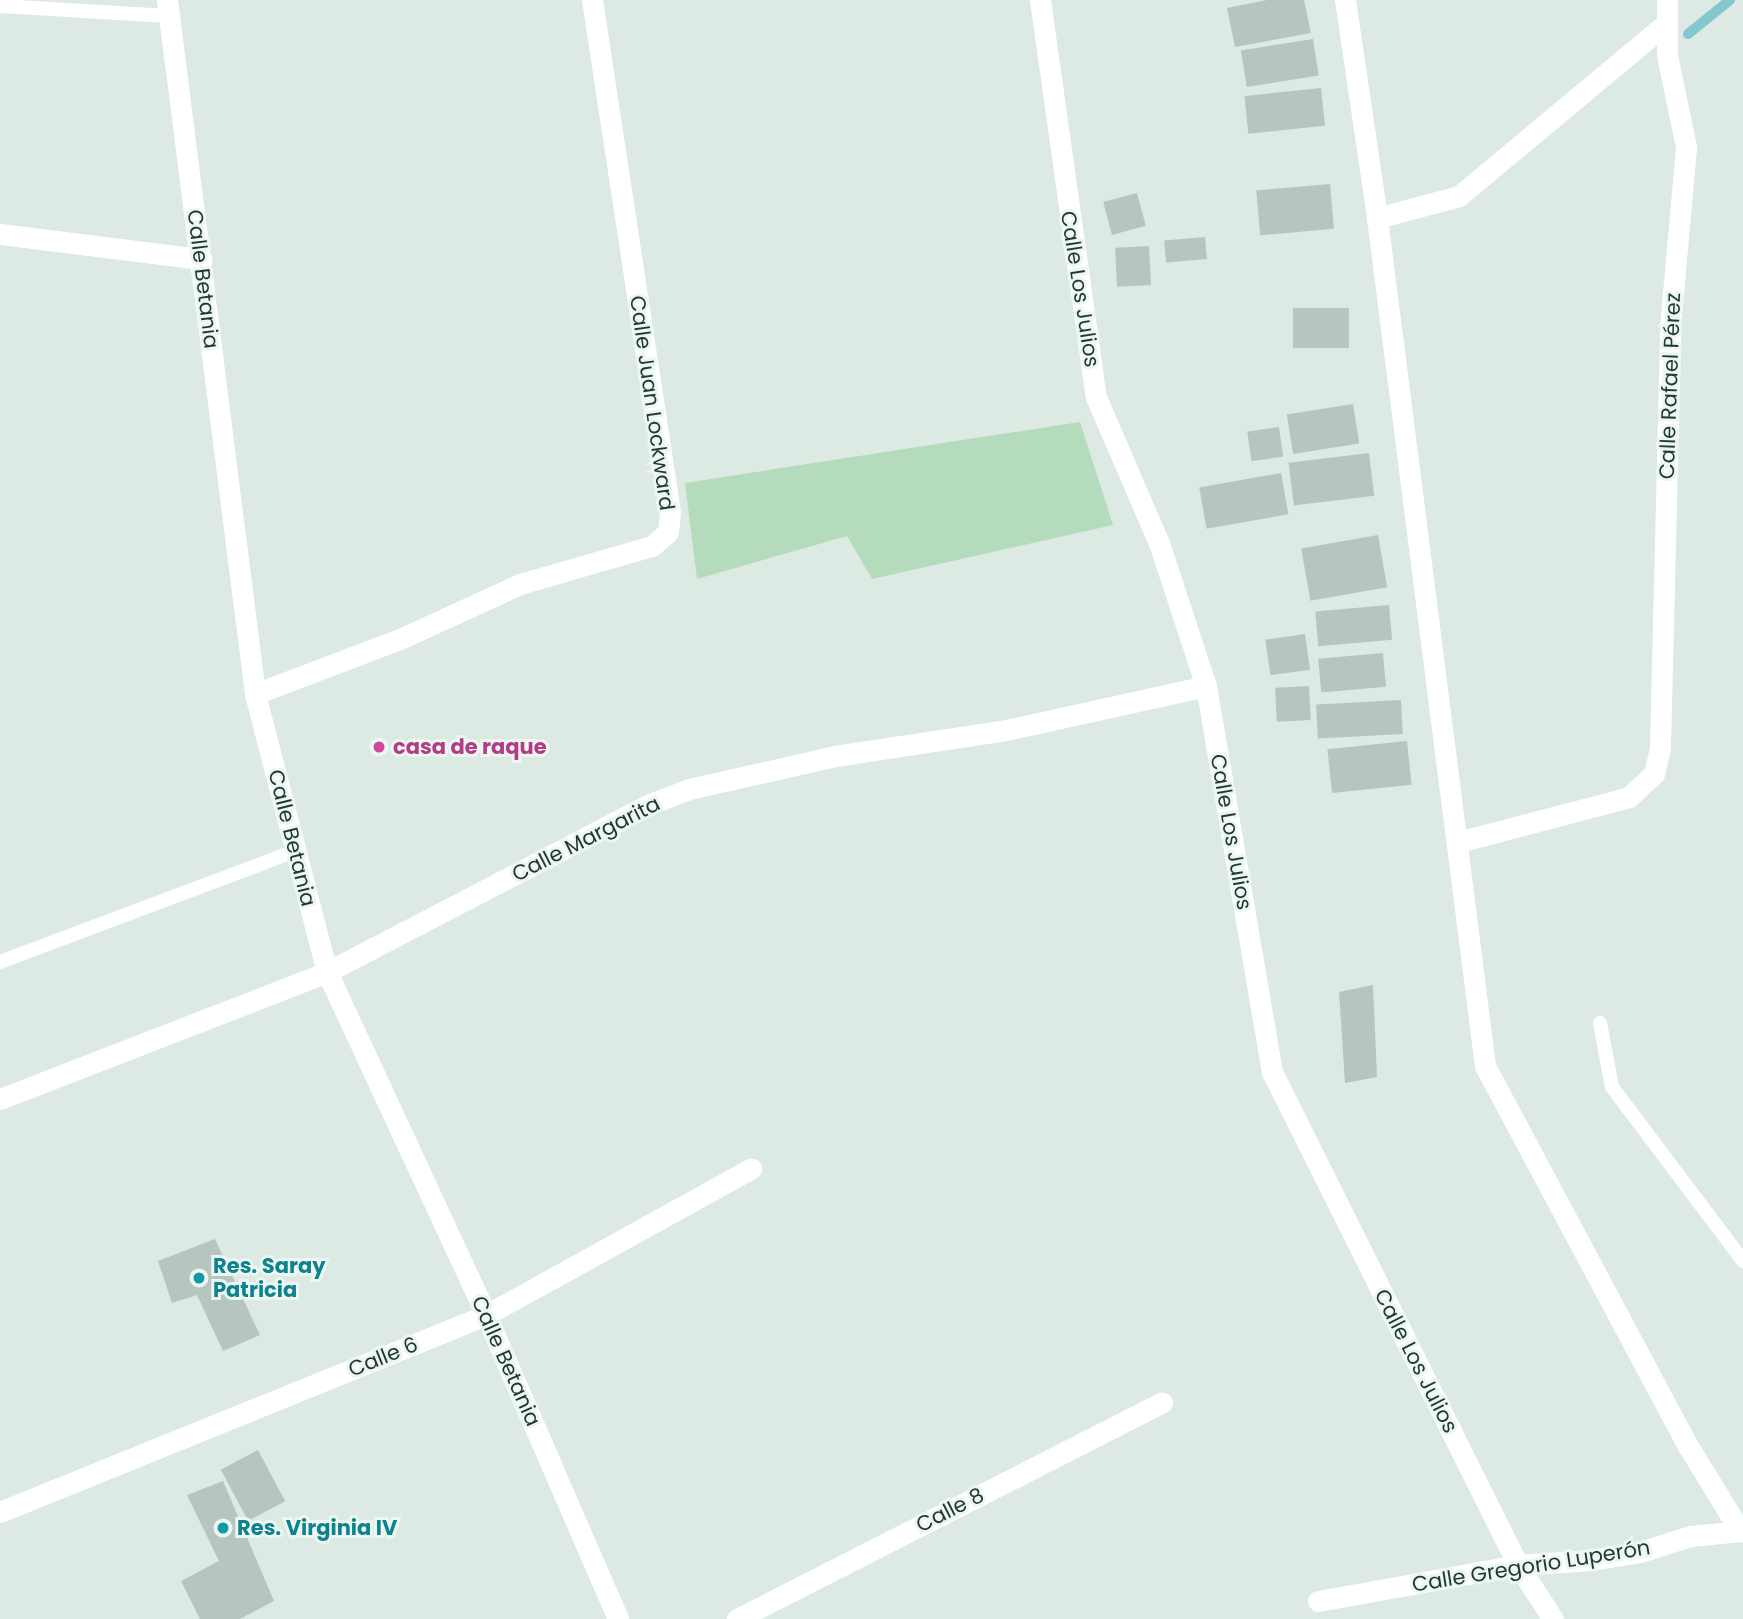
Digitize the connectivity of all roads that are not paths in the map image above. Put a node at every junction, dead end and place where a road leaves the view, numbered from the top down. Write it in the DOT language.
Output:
graph roads {
  1 [pos="592,0"];
  2 [pos="1040,0"];
  3 [pos="1345,0"];
  4 [pos="1667,0"];
  5 [pos="0,6"];
  6 [pos="168,8"];
  7 [pos="1667,23"];
  8 [pos="1377,218"];
  9 [pos="0,234"];
  10 [pos="201,259"];
  11 [pos="1206,686"];
  12 [pos="255,694"];
  13 [pos="1458,842"];
  14 [pos="296,851"];
  15 [pos="0,962"];
  16 [pos="327,972"];
  17 [pos="1600,1023"];
  18 [pos="0,1099"];
  19 [pos="751,1170"];
  20 [pos="1743,1261"];
  21 [pos="486,1315"];
  22 [pos="1162,1402"];
  23 [pos="0,1512"];
  24 [pos="1742,1531"];
  25 [pos="1518,1564"];
  26 [pos="1318,1601"];
  27 [pos="618,1619"];
  28 [pos="737,1619"];
  29 [pos="1553,1619"];
  1 -- 12 [label="street, Calle Juan Lockward"];
  2 -- 11 [label="street, Calle Los Julios"];
  3 -- 8 [label="street"];
  4 -- 7 [label="street, Calle Rafael Pérez"];
  5 -- 6 [label="lane"];
  6 -- 10 [label="street, Calle Betania"];
  7 -- 8 [label="street"];
  7 -- 13 [label="street, Calle Rafael Pérez"];
  8 -- 13 [label="street"];
  9 -- 10 [label="street"];
  10 -- 12 [label="street, Calle Betania"];
  11 -- 16 [label="street, Calle Margarita"];
  11 -- 25 [label="street, Calle Los Julios"];
  12 -- 14 [label="street, Calle Betania"];
  13 -- 24 [label="street"];
  14 -- 15 [label="lane"];
  14 -- 16 [label="street, Calle Betania"];
  16 -- 18 [label="street, Calle Margarita"];
  16 -- 21 [label="street, Calle Betania"];
  17 -- 20 [label="lane"];
  19 -- 21 [label="street, Calle 6"];
  21 -- 23 [label="street, Calle 6"];
  21 -- 27 [label="street, Calle Betania"];
  22 -- 28 [label="street, Calle 8"];
  24 -- 25 [label="street, Calle Gregorio Luperón"];
  25 -- 26 [label="street, Calle Gregorio Luperón"];
  25 -- 29 [label="street, Calle Los Julios"];
}
